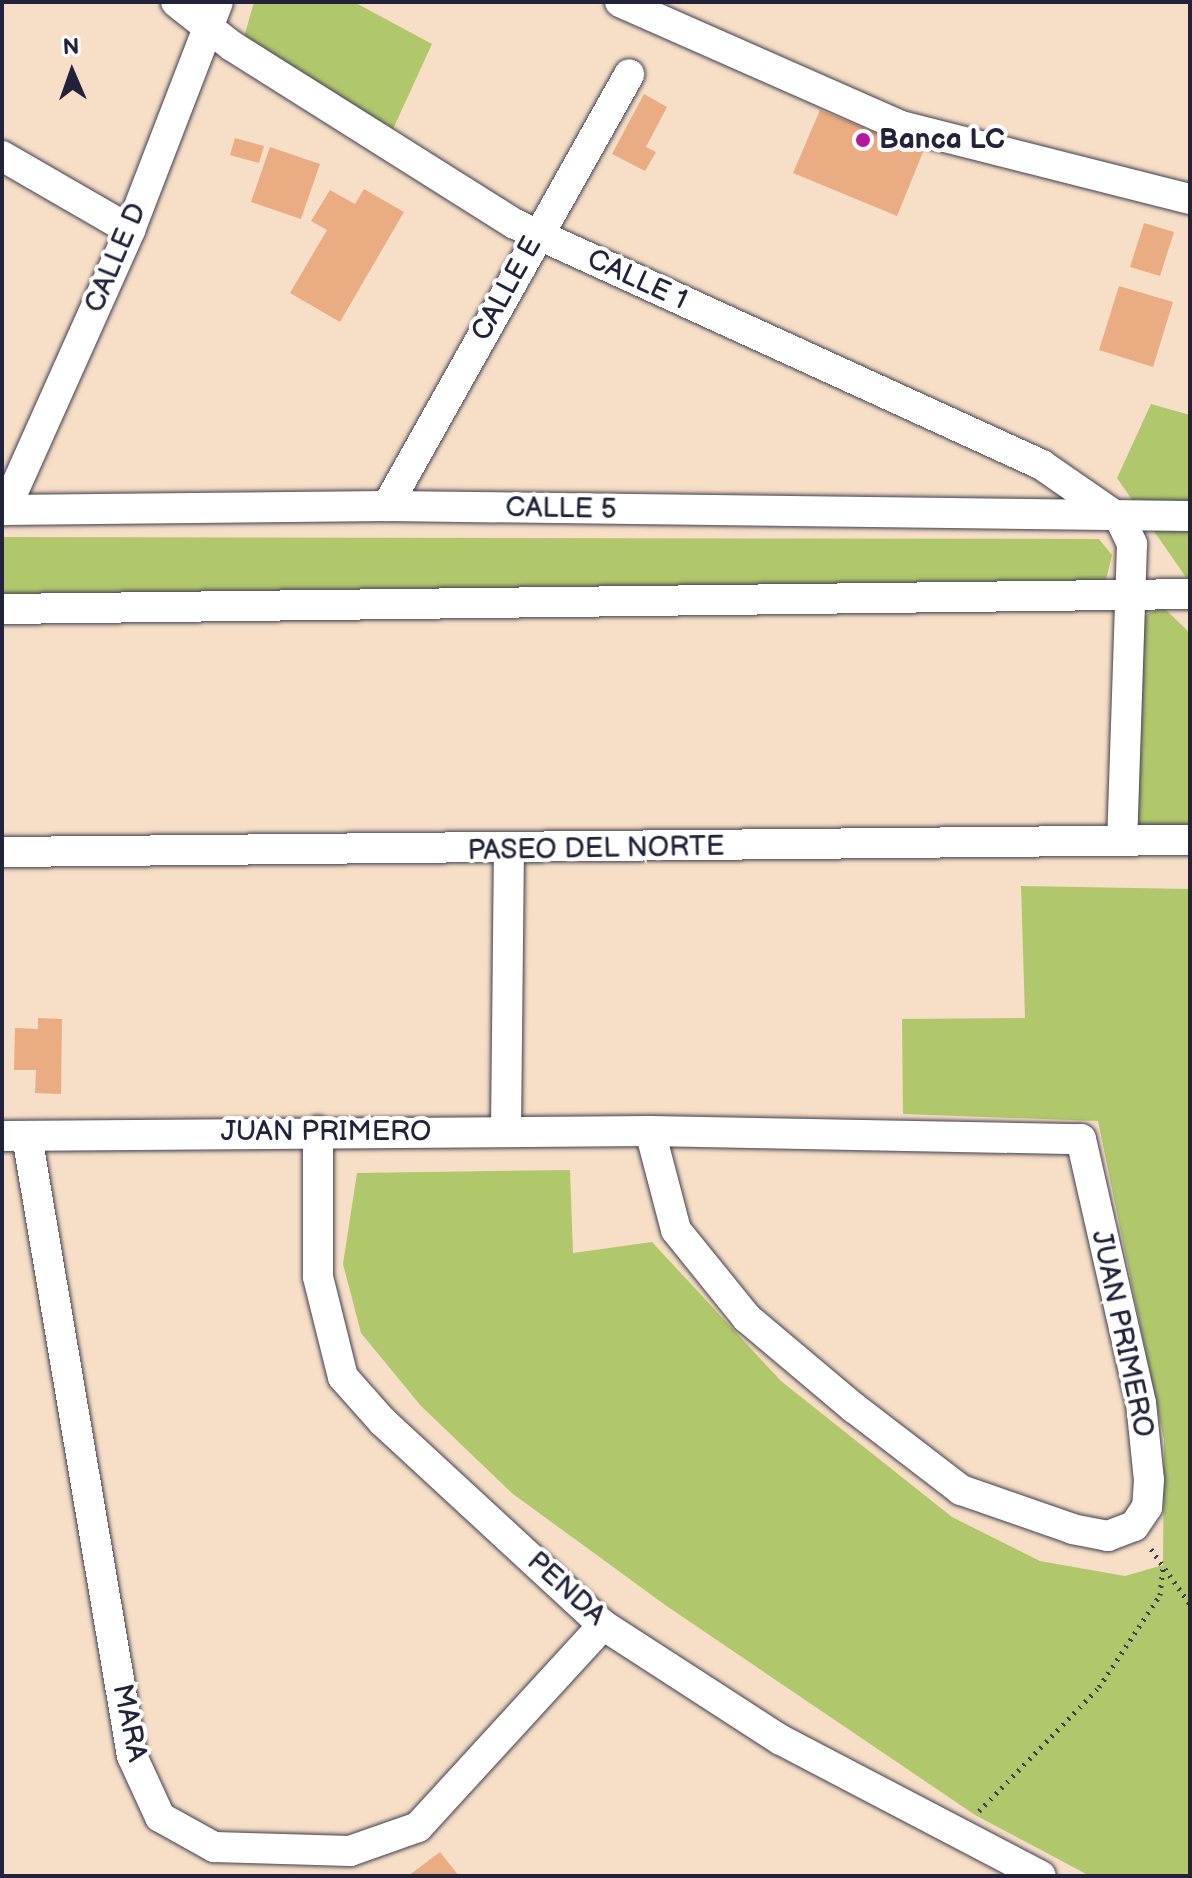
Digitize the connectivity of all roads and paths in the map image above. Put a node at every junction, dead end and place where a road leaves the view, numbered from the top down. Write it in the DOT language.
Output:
graph roads {
  1 [pos="176,2"];
  2 [pos="620,2"];
  3 [pos="213,13"];
  4 [pos="629,74"];
  5 [pos="2,156"];
  6 [pos="1190,199"];
  7 [pos="130,230"];
  8 [pos="537,234"];
  9 [pos="387,506"];
  10 [pos="4,510"];
  11 [pos="1190,516"];
  12 [pos="1120,519"];
  13 [pos="1190,594"];
  14 [pos="1127,595"];
  15 [pos="2,609"];
  16 [pos="1190,840"];
  17 [pos="1122,841"];
  18 [pos="509,851"];
  19 [pos="2,852"];
  20 [pos="318,1131"];
  21 [pos="506,1131"];
  22 [pos="650,1131"];
  23 [pos="14,1136"];
  24 [pos="1134,1526"];
  25 [pos="1163,1565"];
  26 [pos="1190,1604"];
  27 [pos="603,1625"];
  28 [pos="959,1832"];
  29 [pos="1041,1876"];
  1 -- 3 [label="street, CALLE 1"];
  2 -- 6 [label="street"];
  3 -- 7 [label="street, CALLE D"];
  3 -- 8 [label="street, CALLE 1"];
  4 -- 8 [label="street, CALLE E"];
  5 -- 7 [label="street"];
  7 -- 10 [label="street, CALLE D"];
  8 -- 9 [label="street, CALLE E"];
  8 -- 12 [label="street, CALLE 1"];
  9 -- 10 [label="street, CALLE 5"];
  9 -- 12 [label="street, CALLE 5"];
  11 -- 12 [label="street, CALLE 5"];
  12 -- 14 [label="street"];
  13 -- 14 [label="street"];
  14 -- 15 [label="street"];
  14 -- 17 [label="street"];
  16 -- 17 [label="street, PASEO DEL NORTE"];
  17 -- 18 [label="street, PASEO DEL NORTE"];
  18 -- 19 [label="street, PASEO DEL NORTE"];
  18 -- 21 [label="street"];
  20 -- 21 [label="street, JUAN PRIMERO"];
  20 -- 23 [label="street, JUAN PRIMERO"];
  20 -- 27 [label="street, PENDA"];
  21 -- 22 [label="street, JUAN PRIMERO"];
  22 -- 24 [label="street"];
  22 -- 24 [label="street, JUAN PRIMERO"];
  23 -- 27 [label="street, MARA"];
  24 -- 25 [label="path"];
  25 -- 26 [label="path"];
  25 -- 28 [label="path"];
  27 -- 28 [label="street, PENDA"];
  28 -- 29 [label="street, PENDA"];
}
